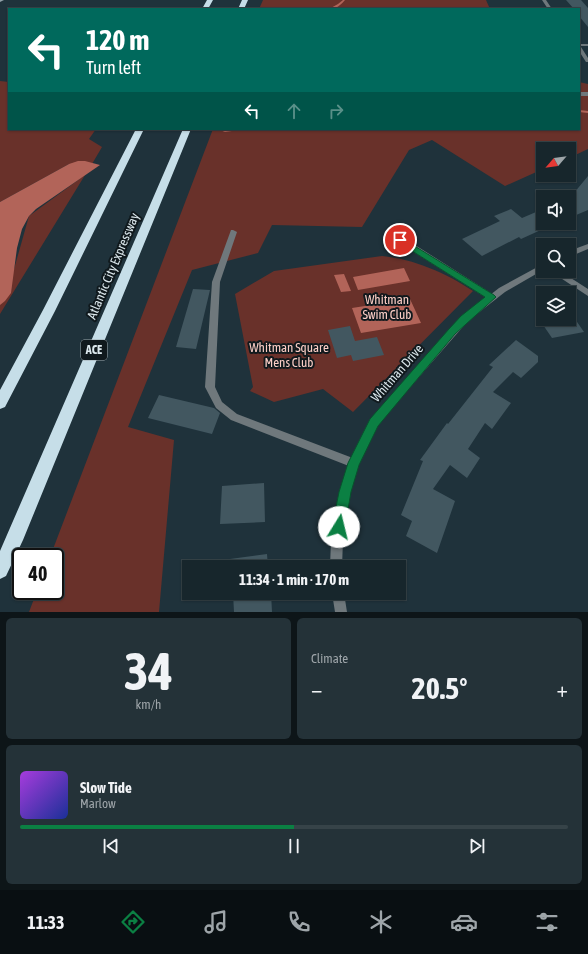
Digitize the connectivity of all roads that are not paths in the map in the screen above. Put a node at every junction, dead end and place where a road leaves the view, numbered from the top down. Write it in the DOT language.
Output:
graph roads {
  1 [pos="580,49"];
  2 [pos="588,61"];
  3 [pos="140,130"];
  4 [pos="187,130"];
  5 [pos="233,232"];
  6 [pos="400,240"];
  7 [pos="588,246"];
  8 [pos="576,251"];
  9 [pos="536,271"];
  10 [pos="565,278"];
  11 [pos="588,293"];
  12 [pos="491,297"];
  13 [pos="0,403"];
  14 [pos="354,463"];
  15 [pos="336,560"];
  16 [pos="0,570"];
  17 [pos="339,600"];
  18 [pos="341,612"];
  1 -- 2 [label="street"];
  3 -- 13 [label="highway"];
  4 -- 16 [label="highway, Atlantic City Expressway / ACE"];
  5 -- 14 [label="street"];
  6 -- 12 [label="street"];
  7 -- 8 [label="street"];
  9 -- 12 [label="street, Whitman Drive"];
  10 -- 11 [label="street"];
  12 -- 14 [label="street, Whitman Drive"];
  14 -- 15 [label="street, Whitman Drive"];
  17 -- 18 [label="street"];
}
